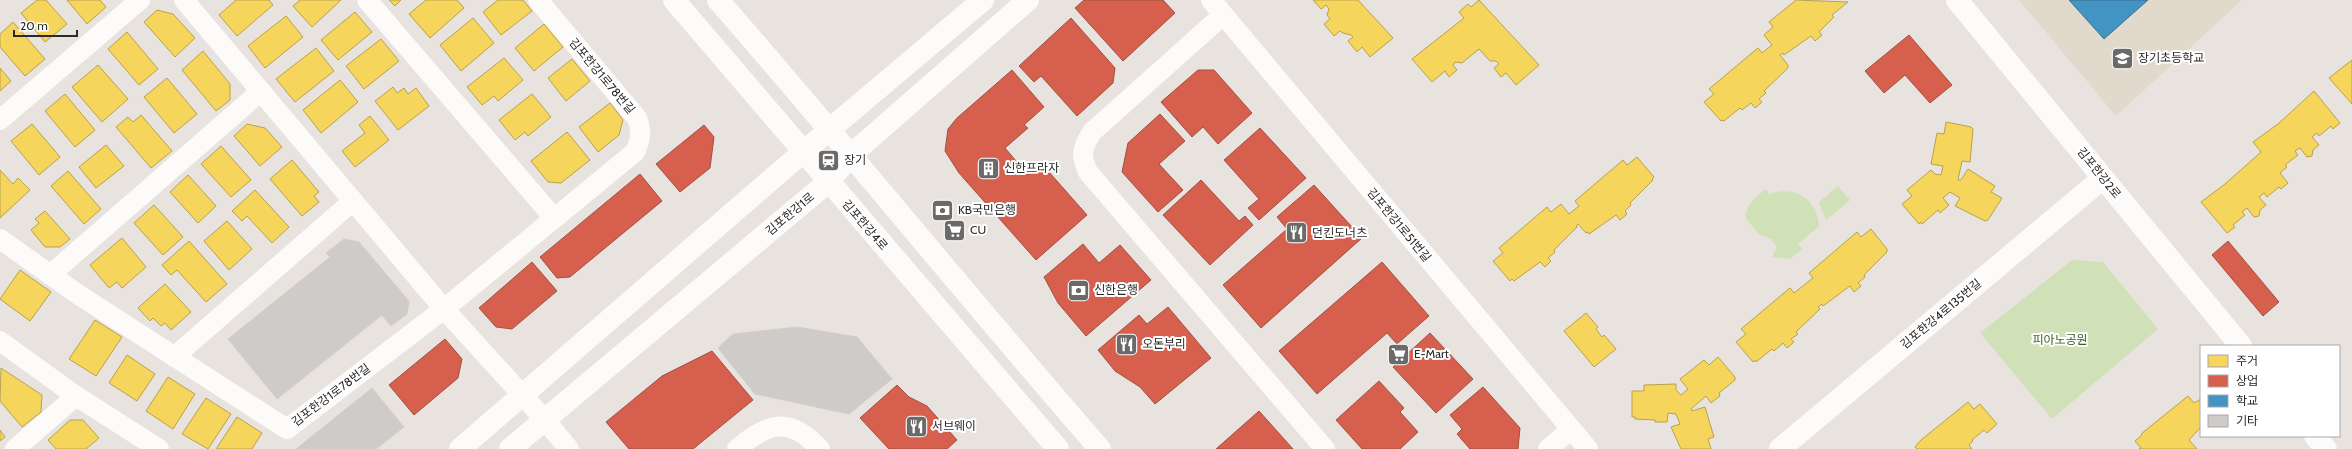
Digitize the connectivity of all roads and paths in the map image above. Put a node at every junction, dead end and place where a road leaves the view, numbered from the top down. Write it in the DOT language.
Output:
graph roads {
  1 [pos="140,0"];
  2 [pos="184,0"];
  3 [pos="367,0"];
  4 [pos="538,0"];
  5 [pos="674,0"];
  6 [pos="718,0"];
  7 [pos="983,0"];
  8 [pos="1028,0"];
  9 [pos="1210,0"];
  10 [pos="1957,0"];
  11 [pos="1223,16"];
  12 [pos="261,92"];
  13 [pos="0,120"];
  14 [pos="831,129"];
  15 [pos="803,152"];
  16 [pos="852,154"];
  17 [pos="2103,178"];
  18 [pos="828,182"];
  19 [pos="353,202"];
  20 [pos="554,218"];
  21 [pos="0,239"];
  22 [pos="50,275"];
  23 [pos="444,309"];
  24 [pos="0,341"];
  25 [pos="2240,345"];
  26 [pos="174,357"];
  27 [pos="76,396"];
  28 [pos="522,396"];
  29 [pos="545,420"];
  30 [pos="1570,429"];
  31 [pos="2316,437"];
  32 [pos="15,449"];
  33 [pos="159,449"];
  34 [pos="460,449"];
  35 [pos="510,449"];
  36 [pos="569,449"];
  37 [pos="737,449"];
  38 [pos="820,449"];
  39 [pos="1058,449"];
  40 [pos="1100,449"];
  41 [pos="1324,449"];
  42 [pos="1548,449"];
  43 [pos="1588,449"];
  44 [pos="1780,449"];
  45 [pos="2326,449"];
  1 -- 13 [label="street"];
  2 -- 12 [label="street"];
  3 -- 20 [label="street"];
  4 -- 20 [label="street, 김포한강1로78번길"];
  5 -- 15 [label="street, 김포한강4로"];
  6 -- 14 [label="street"];
  7 -- 14 [label="street"];
  8 -- 16 [label="street, 김포한강1로"];
  9 -- 11 [label="street, 김포한강1로51번길"];
  10 -- 17 [label="street, 김포한강2로"];
  11 -- 30 [label="street, 김포한강1로51번길"];
  11 -- 41 [label="street"];
  12 -- 19 [label="street"];
  12 -- 22 [label="street"];
  14 -- 15 [label="street"];
  14 -- 16 [label="street"];
  15 -- 18 [label="street, 김포한강4로"];
  15 -- 28 [label="street"];
  16 -- 18 [label="street, 김포한강1로"];
  16 -- 40 [label="street"];
  17 -- 25 [label="street, 김포한강2로"];
  17 -- 44 [label="street, 김포한강4로135번길"];
  18 -- 29 [label="street, 김포한강1로"];
  18 -- 39 [label="street, 김포한강4로"];
  19 -- 23 [label="street"];
  19 -- 26 [label="street"];
  20 -- 23 [label="street, 김포한강1로78번길"];
  21 -- 22 [label="street, 김포한강1로78번길"];
  22 -- 26 [label="street, 김포한강1로78번길"];
  23 -- 26 [label="street, 김포한강1로78번길"];
  23 -- 28 [label="street"];
  24 -- 27 [label="street"];
  27 -- 32 [label="street"];
  27 -- 33 [label="street"];
  28 -- 29 [label="street"];
  28 -- 34 [label="street"];
  29 -- 35 [label="street, 김포한강1로"];
  29 -- 36 [label="street"];
  30 -- 42 [label="street"];
  30 -- 43 [label="street, 김포한강1로51번길"];
  31 -- 45 [label="street"];
  37 -- 38 [label="street"];
}
